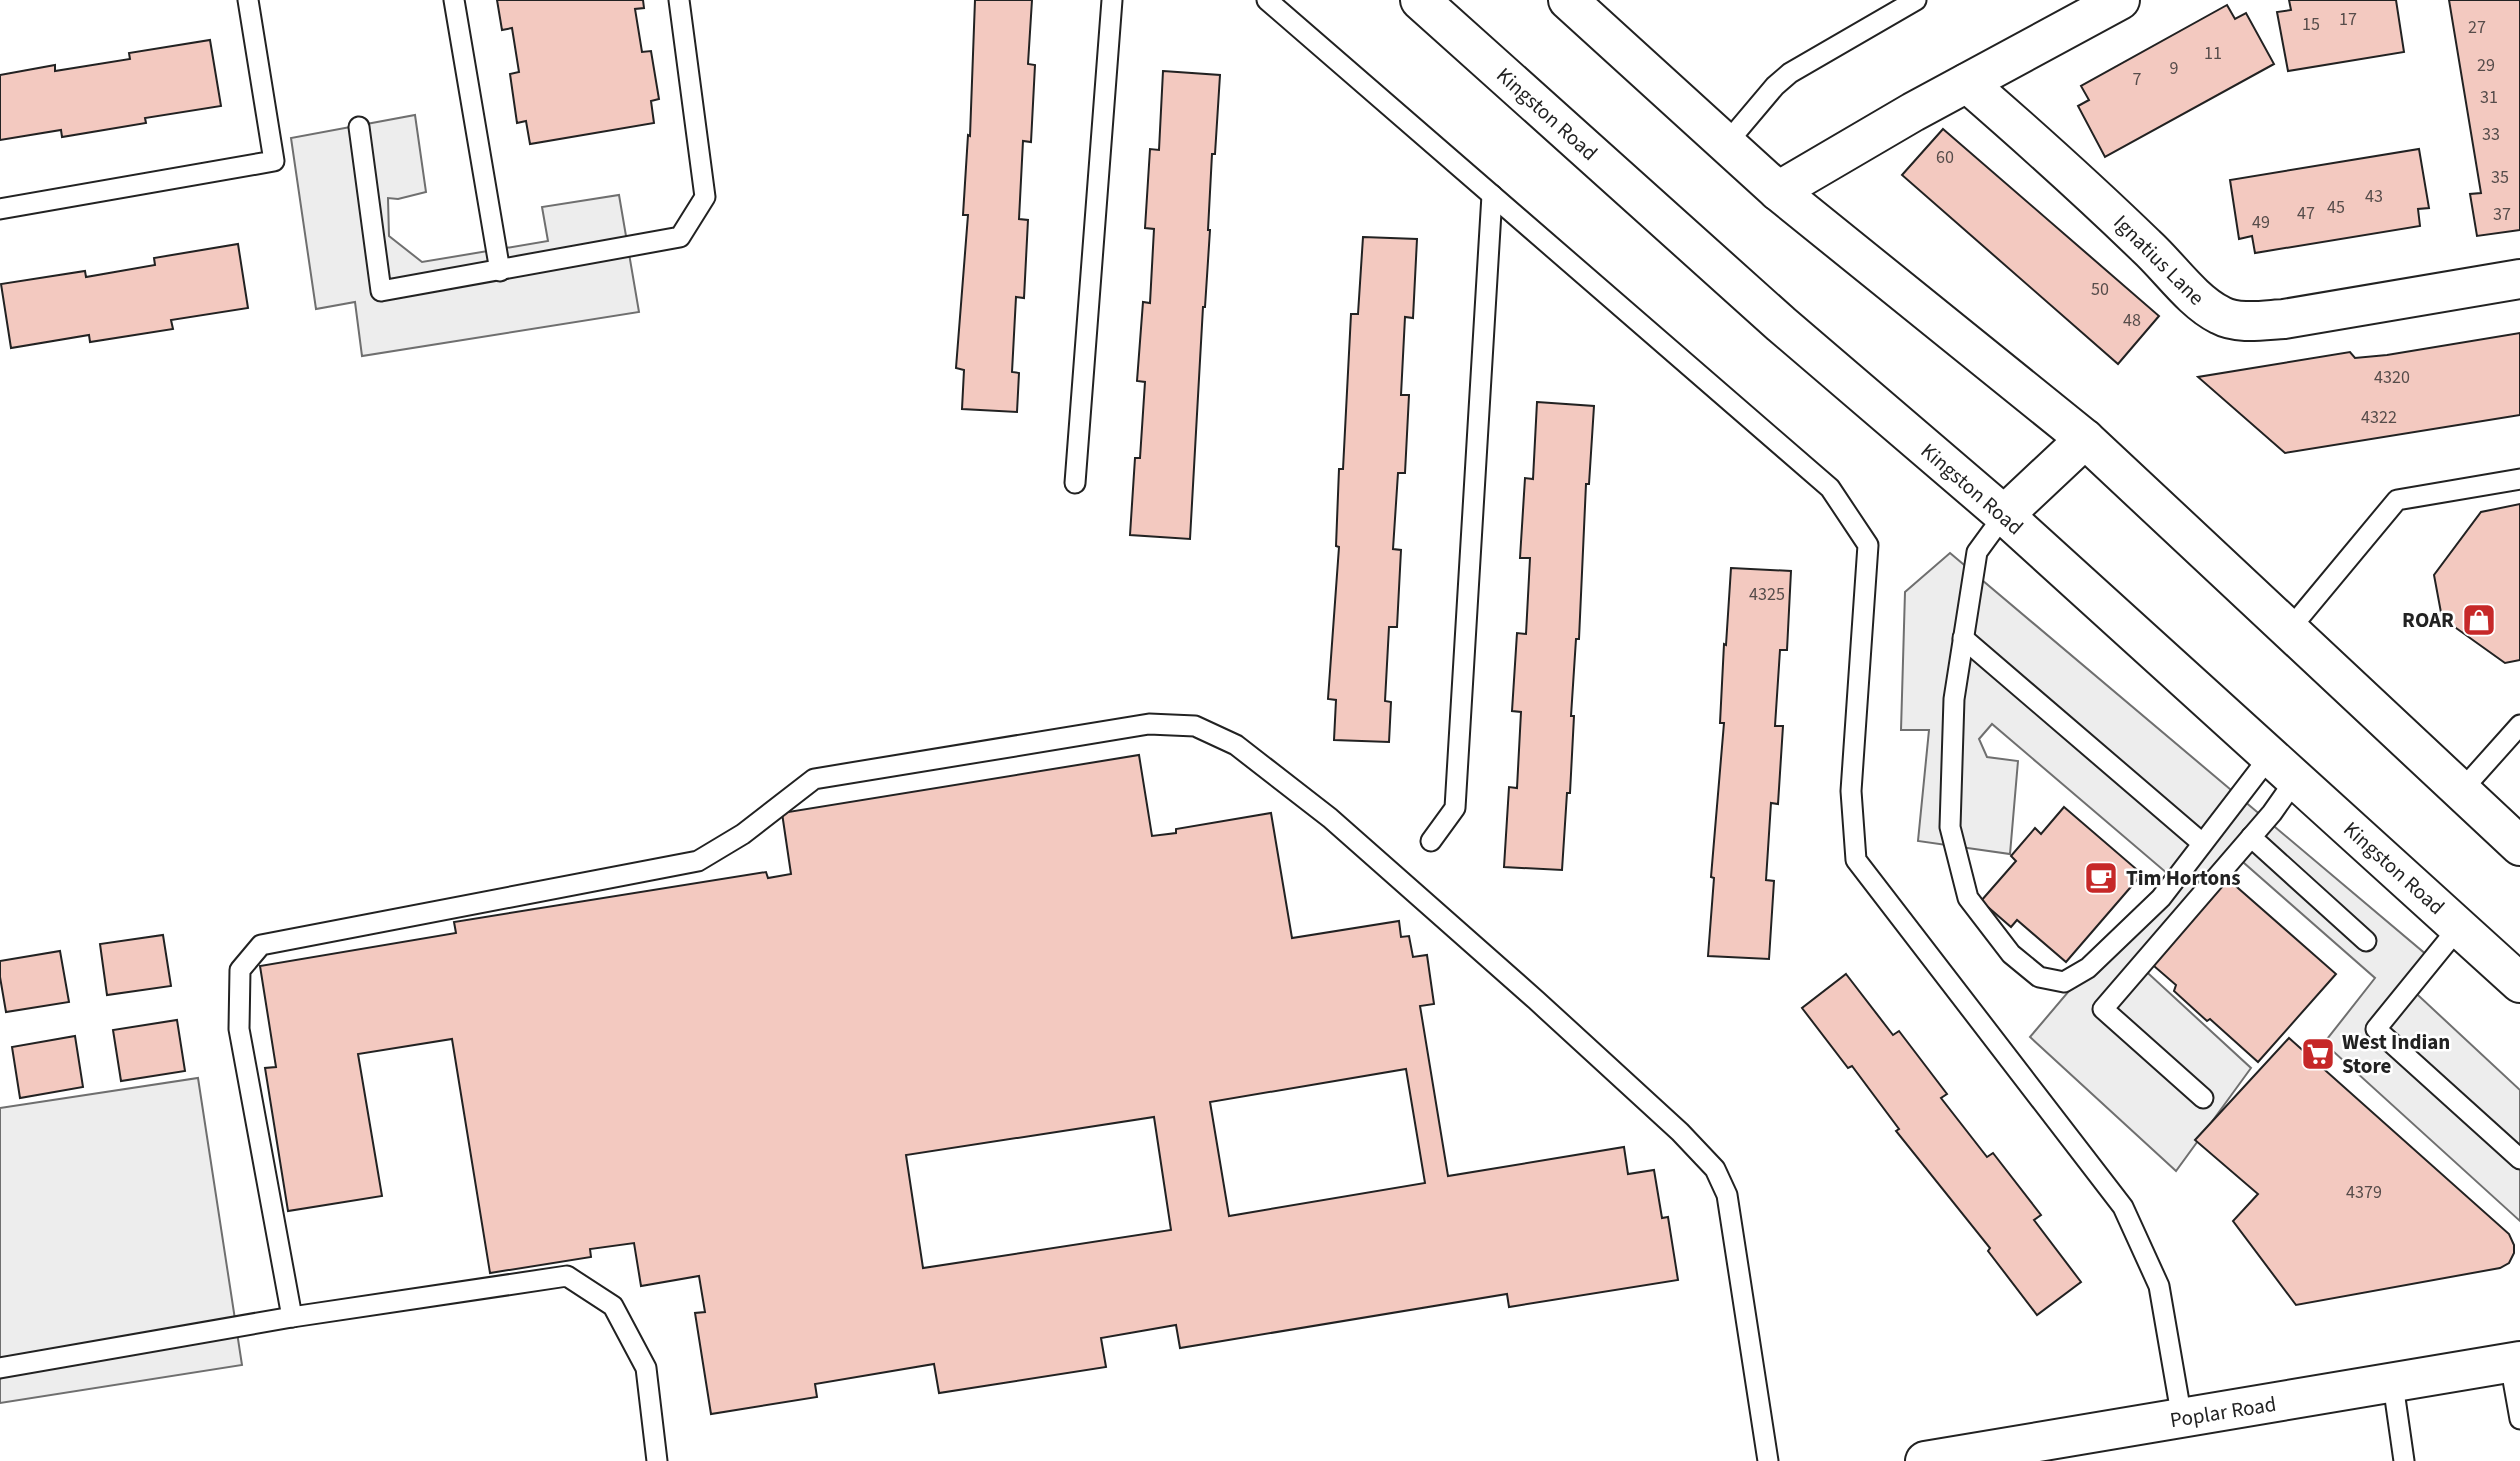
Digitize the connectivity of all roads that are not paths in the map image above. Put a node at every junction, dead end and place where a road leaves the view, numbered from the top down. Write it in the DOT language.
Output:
graph roads {
  1 [pos="248,0"];
  2 [pos="454,0"];
  3 [pos="680,0"];
  4 [pos="1112,0"];
  5 [pos="1267,0"];
  6 [pos="1420,0"];
  7 [pos="1568,0"];
  8 [pos="1916,0"];
  9 [pos="2120,0"];
  10 [pos="1967,83"];
  11 [pos="359,127"];
  12 [pos="1726,144"];
  13 [pos="1778,191"];
  14 [pos="1492,195"];
  15 [pos="0,209"];
  16 [pos="500,271"];
  17 [pos="2520,279"];
  18 [pos="2085,439"];
  19 [pos="2520,479"];
  20 [pos="1075,483"];
  21 [pos="2004,515"];
  22 [pos="2290,631"];
  23 [pos="1963,638"];
  24 [pos="2520,725"];
  25 [pos="2283,768"];
  26 [pos="2461,791"];
  27 [pos="2251,837"];
  28 [pos="1431,841"];
  29 [pos="2202,844"];
  30 [pos="2520,846"];
  31 [pos="2459,927"];
  32 [pos="2366,941"];
  33 [pos="2520,983"];
  34 [pos="2203,1098"];
  35 [pos="2520,1159"];
  36 [pos="292,1317"];
  37 [pos="2515,1362"];
  38 [pos="0,1368"];
  39 [pos="2393,1384"];
  40 [pos="2182,1419"];
  41 [pos="2520,1419"];
  42 [pos="657,1461"];
  43 [pos="1768,1461"];
  44 [pos="1925,1461"];
  45 [pos="2404,1461"];
  1 -- 15 [label="lane"];
  2 -- 16 [label="lane"];
  3 -- 16 [label="lane"];
  4 -- 20 [label="lane"];
  5 -- 14 [label="lane"];
  6 -- 21 [label="main road, Kingston Road"];
  7 -- 12 [label="main road"];
  8 -- 12 [label="lane"];
  9 -- 10 [label="main road"];
  10 -- 13 [label="main road"];
  10 -- 17 [label="main road, Ignatius Lane"];
  11 -- 16 [label="lane"];
  12 -- 13 [label="main road"];
  13 -- 18 [label="main road"];
  14 -- 28 [label="lane"];
  14 -- 40 [label="lane"];
  18 -- 21 [label="main road"];
  18 -- 22 [label="main road"];
  19 -- 22 [label="lane"];
  21 -- 23 [label="lane"];
  21 -- 25 [label="main road, Kingston Road"];
  22 -- 26 [label="main road"];
  23 -- 29 [label="lane"];
  23 -- 29 [label="lane"];
  24 -- 26 [label="lane"];
  25 -- 27 [label="lane"];
  25 -- 29 [label="lane"];
  25 -- 31 [label="main road, Kingston Road"];
  26 -- 30 [label="main road"];
  27 -- 32 [label="lane"];
  27 -- 34 [label="lane"];
  31 -- 33 [label="main road, Kingston Road"];
  31 -- 35 [label="lane"];
  36 -- 38 [label="lane"];
  36 -- 42 [label="lane"];
  36 -- 43 [label="lane"];
  37 -- 39 [label="main road, Poplar Road"];
  37 -- 41 [label="lane"];
  39 -- 40 [label="main road, Poplar Road"];
  39 -- 45 [label="lane"];
  40 -- 44 [label="main road, Poplar Road"];
}
